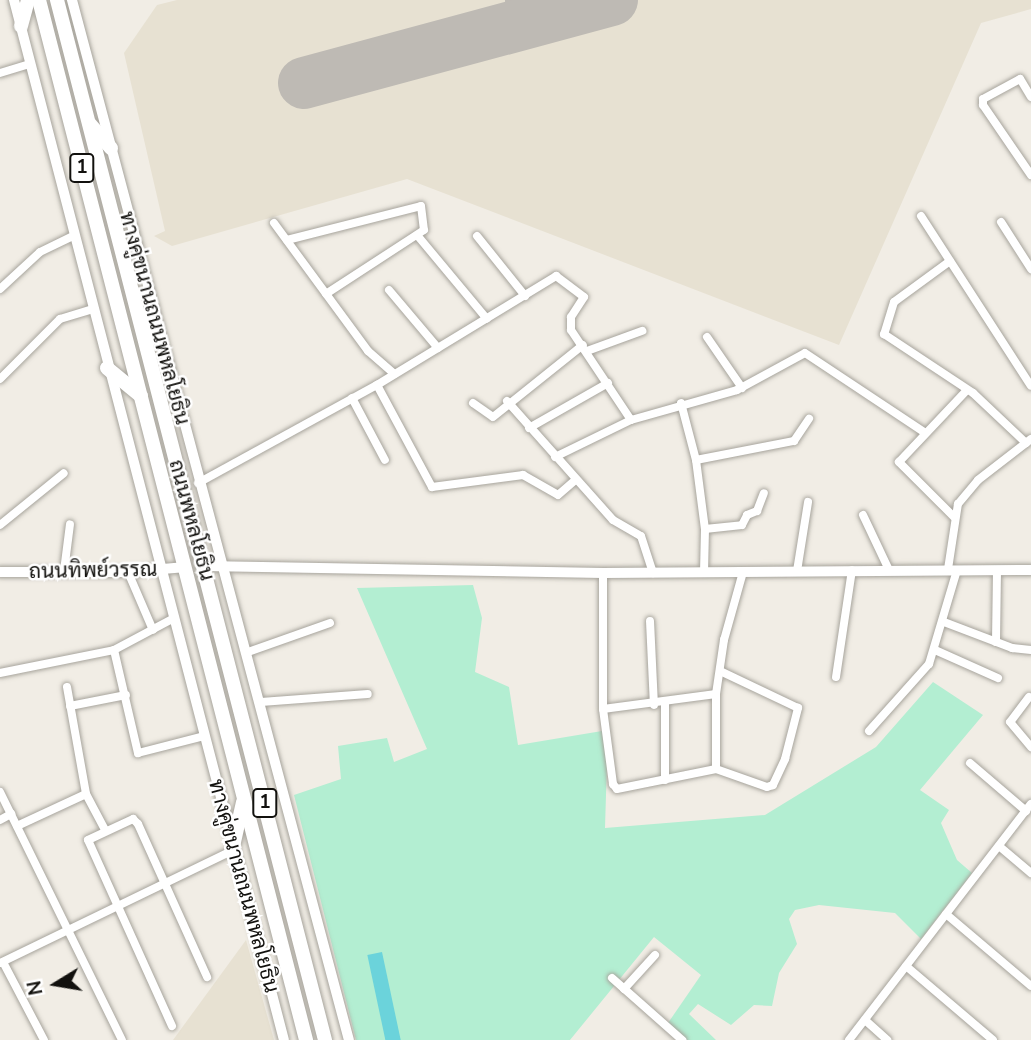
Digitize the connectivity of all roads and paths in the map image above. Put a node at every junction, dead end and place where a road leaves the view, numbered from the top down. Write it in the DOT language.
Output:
graph roads {
  1 [pos="14,0"];
  2 [pos="28,0"];
  3 [pos="38,0"];
  4 [pos="57,0"];
  5 [pos="72,0"];
  6 [pos="21,26"];
  7 [pos="29,64"];
  8 [pos="0,73"];
  9 [pos="1031,97"];
  10 [pos="87,120"];
  11 [pos="111,148"];
  12 [pos="1031,175"];
  13 [pos="921,216"];
  14 [pos="1001,222"];
  15 [pos="274,223"];
  16 [pos="417,235"];
  17 [pos="73,236"];
  18 [pos="477,236"];
  19 [pos="287,240"];
  20 [pos="950,261"];
  21 [pos="1031,270"];
  22 [pos="0,289"];
  23 [pos="389,290"];
  24 [pos="326,294"];
  25 [pos="525,296"];
  26 [pos="152,307"];
  27 [pos="92,309"];
  28 [pos="486,319"];
  29 [pos="642,331"];
  30 [pos="707,337"];
  31 [pos="438,348"];
  32 [pos="585,348"];
  33 [pos="148,350"];
  34 [pos="107,368"];
  35 [pos="394,374"];
  36 [pos="0,380"];
  37 [pos="608,383"];
  38 [pos="377,385"];
  39 [pos="1031,386"];
  40 [pos="742,388"];
  41 [pos="967,390"];
  42 [pos="141,396"];
  43 [pos="352,398"];
  44 [pos="507,401"];
  45 [pos="473,403"];
  46 [pos="681,403"];
  47 [pos="808,419"];
  48 [pos="631,420"];
  49 [pos="529,428"];
  50 [pos="924,432"];
  51 [pos="1028,441"];
  52 [pos="555,457"];
  53 [pos="385,460"];
  54 [pos="696,460"];
  55 [pos="64,473"];
  56 [pos="575,480"];
  57 [pos="198,483"];
  58 [pos="764,493"];
  59 [pos="808,502"];
  60 [pos="863,514"];
  61 [pos="954,517"];
  62 [pos="70,524"];
  63 [pos="0,525"];
  64 [pos="705,529"];
  65 [pos="204,566"];
  66 [pos="225,566"];
  67 [pos="186,567"];
  68 [pos="160,570"];
  69 [pos="852,570"];
  70 [pos="889,570"];
  71 [pos="953,570"];
  72 [pos="997,570"];
  73 [pos="1031,570"];
  74 [pos="64,571"];
  75 [pos="797,571"];
  76 [pos="0,572"];
  77 [pos="128,572"];
  78 [pos="704,572"];
  79 [pos="743,572"];
  80 [pos="603,573"];
  81 [pos="653,573"];
  82 [pos="172,619"];
  83 [pos="650,621"];
  84 [pos="944,622"];
  85 [pos="330,623"];
  86 [pos="153,630"];
  87 [pos="996,642"];
  88 [pos="114,650"];
  89 [pos="935,650"];
  90 [pos="1031,650"];
  91 [pos="248,652"];
  92 [pos="720,671"];
  93 [pos="0,673"];
  94 [pos="836,677"];
  95 [pos="998,678"];
  96 [pos="67,687"];
  97 [pos="368,694"];
  98 [pos="716,694"];
  99 [pos="126,695"];
  100 [pos="1029,697"];
  101 [pos="261,702"];
  102 [pos="665,704"];
  103 [pos="654,705"];
  104 [pos="70,706"];
  105 [pos="603,709"];
  106 [pos="869,731"];
  107 [pos="204,736"];
  108 [pos="1031,747"];
  109 [pos="970,763"];
  110 [pos="716,769"];
  111 [pos="665,780"];
  112 [pos="0,793"];
  113 [pos="86,794"];
  114 [pos="244,799"];
  115 [pos="1028,808"];
  116 [pos="11,814"];
  117 [pos="0,820"];
  118 [pos="17,827"];
  119 [pos="105,829"];
  120 [pos="235,846"];
  121 [pos="999,846"];
  122 [pos="1031,873"];
  123 [pos="163,883"];
  124 [pos="114,906"];
  125 [pos="946,915"];
  126 [pos="68,931"];
  127 [pos="655,955"];
  128 [pos="1,962"];
  129 [pos="906,966"];
  130 [pos="207,977"];
  131 [pos="612,978"];
  132 [pos="1031,986"];
  133 [pos="624,989"];
  134 [pos="864,1020"];
  135 [pos="172,1026"];
  136 [pos="44,1040"];
  137 [pos="122,1040"];
  138 [pos="284,1040"];
  139 [pos="306,1040"];
  140 [pos="325,1040"];
  141 [pos="349,1040"];
  142 [pos="682,1040"];
  143 [pos="849,1040"];
  144 [pos="887,1040"];
  145 [pos="993,1040"];
  1 -- 6 [label="main road, ทางคู่ขนานถนนพหลโยธิน / 1"];
  2 -- 6 [label="highway"];
  3 -- 42 [label="highway, ถนนพหลโยธิน / 1"];
  4 -- 10 [label="highway, ถนนพหลโยธิน / 1"];
  5 -- 11 [label="main road, ทางคู่ขนานถนนพหลโยธิน / 1"];
  6 -- 7 [label="main road, ทางคู่ขนานถนนพหลโยธิน / 1"];
  7 -- 8 [label="street"];
  7 -- 17 [label="main road, ทางคู่ขนานถนนพหลโยธิน / 1"];
  9 -- 12 [label="street"];
  10 -- 11 [label="highway"];
  10 -- 33 [label="highway, ถนนพหลโยธิน / 1"];
  11 -- 26 [label="main road, ทางคู่ขนานถนนพหลโยธิน / 1"];
  13 -- 20 [label="street"];
  14 -- 21 [label="street"];
  15 -- 19 [label="street"];
  16 -- 19 [label="street"];
  16 -- 24 [label="street"];
  16 -- 28 [label="street"];
  17 -- 22 [label="street"];
  17 -- 27 [label="main road, ทางคู่ขนานถนนพหลโยธิน / 1"];
  18 -- 25 [label="street"];
  19 -- 24 [label="street"];
  20 -- 39 [label="street"];
  20 -- 41 [label="street"];
  23 -- 31 [label="street"];
  24 -- 35 [label="street"];
  25 -- 28 [label="street"];
  25 -- 32 [label="street"];
  26 -- 33 [label="highway"];
  26 -- 57 [label="main road, ทางคู่ขนานถนนพหลโยธิน / 1"];
  27 -- 34 [label="main road, ทางคู่ขนานถนนพหลโยธิน / 1"];
  27 -- 36 [label="street"];
  28 -- 31 [label="street"];
  29 -- 32 [label="street"];
  30 -- 40 [label="street"];
  31 -- 35 [label="street"];
  32 -- 37 [label="street"];
  32 -- 44 [label="street"];
  33 -- 65 [label="highway, ถนนพหลโยธิน / 1"];
  34 -- 42 [label="highway"];
  34 -- 68 [label="main road, ทางคู่ขนานถนนพหลโยธิน / 1"];
  35 -- 38 [label="street"];
  37 -- 48 [label="street"];
  37 -- 49 [label="street"];
  38 -- 43 [label="street"];
  38 -- 56 [label="street"];
  40 -- 46 [label="street"];
  40 -- 50 [label="street"];
  41 -- 50 [label="street"];
  41 -- 51 [label="street"];
  42 -- 67 [label="highway, ถนนพหลโยธิน / 1"];
  43 -- 53 [label="street"];
  43 -- 57 [label="street"];
  44 -- 45 [label="street"];
  44 -- 49 [label="street"];
  46 -- 48 [label="street"];
  46 -- 54 [label="street"];
  47 -- 54 [label="street"];
  48 -- 52 [label="street"];
  49 -- 52 [label="street"];
  50 -- 61 [label="street"];
  51 -- 61 [label="street"];
  52 -- 56 [label="street"];
  54 -- 64 [label="street"];
  55 -- 63 [label="street"];
  56 -- 81 [label="street"];
  57 -- 66 [label="main road, ทางคู่ขนานถนนพหลโยธิน / 1"];
  58 -- 64 [label="street"];
  59 -- 75 [label="street"];
  60 -- 70 [label="street"];
  61 -- 71 [label="street"];
  62 -- 74 [label="street"];
  64 -- 78 [label="street"];
  65 -- 66 [label="main road"];
  65 -- 67 [label="highway"];
  65 -- 140 [label="highway, ถนนพหลโยธิน / 1"];
  66 -- 80 [label="main road"];
  66 -- 91 [label="main road, ทางคู่ขนานถนนพหลโยธิน / 1"];
  67 -- 68 [label="main road, ถนนทิพย์วรรณ"];
  67 -- 114 [label="highway, ถนนพหลโยธิน / 1"];
  68 -- 77 [label="main road, ถนนทิพย์วรรณ"];
  68 -- 82 [label="main road, ทางคู่ขนานถนนพหลโยธิน / 1"];
  69 -- 70 [label="main road"];
  69 -- 75 [label="main road"];
  69 -- 94 [label="street"];
  70 -- 71 [label="main road"];
  71 -- 72 [label="main road"];
  71 -- 84 [label="street"];
  72 -- 73 [label="main road"];
  72 -- 87 [label="street"];
  74 -- 76 [label="main road, ถนนทิพย์วรรณ"];
  74 -- 77 [label="main road, ถนนทิพย์วรรณ"];
  75 -- 79 [label="main road"];
  77 -- 86 [label="street"];
  78 -- 79 [label="main road"];
  78 -- 81 [label="main road"];
  79 -- 92 [label="street"];
  80 -- 81 [label="main road"];
  80 -- 105 [label="street"];
  82 -- 86 [label="street"];
  82 -- 107 [label="main road, ทางคู่ขนานถนนพหลโยธิน / 1"];
  83 -- 103 [label="street"];
  84 -- 87 [label="street"];
  84 -- 89 [label="street"];
  85 -- 91 [label="street"];
  86 -- 88 [label="street"];
  87 -- 90 [label="street"];
  88 -- 93 [label="street"];
  88 -- 99 [label="street"];
  89 -- 95 [label="street"];
  89 -- 106 [label="street"];
  91 -- 101 [label="main road, ทางคู่ขนานถนนพหลโยธิน / 1"];
  92 -- 98 [label="street"];
  92 -- 110 [label="street"];
  96 -- 104 [label="street"];
  97 -- 101 [label="street"];
  98 -- 102 [label="street"];
  98 -- 110 [label="street"];
  99 -- 104 [label="street"];
  99 -- 107 [label="street"];
  100 -- 108 [label="street"];
  101 -- 141 [label="main road, ทางคู่ขนานถนนพหลโยธิน / 1"];
  102 -- 103 [label="street"];
  102 -- 111 [label="street"];
  103 -- 105 [label="street"];
  104 -- 113 [label="street"];
  105 -- 111 [label="street"];
  107 -- 120 [label="main road, ทางคู่ขนานถนนพหลโยธิน / 1"];
  109 -- 115 [label="street"];
  110 -- 111 [label="street"];
  112 -- 116 [label="street"];
  113 -- 118 [label="street"];
  113 -- 119 [label="street"];
  114 -- 120 [label="highway"];
  114 -- 139 [label="highway, ถนนพหลโยธิน / 1"];
  115 -- 121 [label="street"];
  116 -- 117 [label="street"];
  116 -- 118 [label="street"];
  118 -- 126 [label="street"];
  119 -- 123 [label="street"];
  119 -- 124 [label="street"];
  120 -- 123 [label="street"];
  120 -- 138 [label="main road, ทางคู่ขนานถนนพหลโยธิน / 1"];
  121 -- 122 [label="street"];
  121 -- 125 [label="street"];
  123 -- 124 [label="street"];
  123 -- 130 [label="street"];
  124 -- 126 [label="street"];
  124 -- 135 [label="street"];
  125 -- 129 [label="street"];
  125 -- 132 [label="street"];
  126 -- 128 [label="street"];
  126 -- 137 [label="street"];
  127 -- 133 [label="street"];
  128 -- 136 [label="street"];
  129 -- 134 [label="street"];
  129 -- 145 [label="street"];
  131 -- 133 [label="street"];
  133 -- 142 [label="street"];
  134 -- 143 [label="street"];
  134 -- 144 [label="street"];
}
